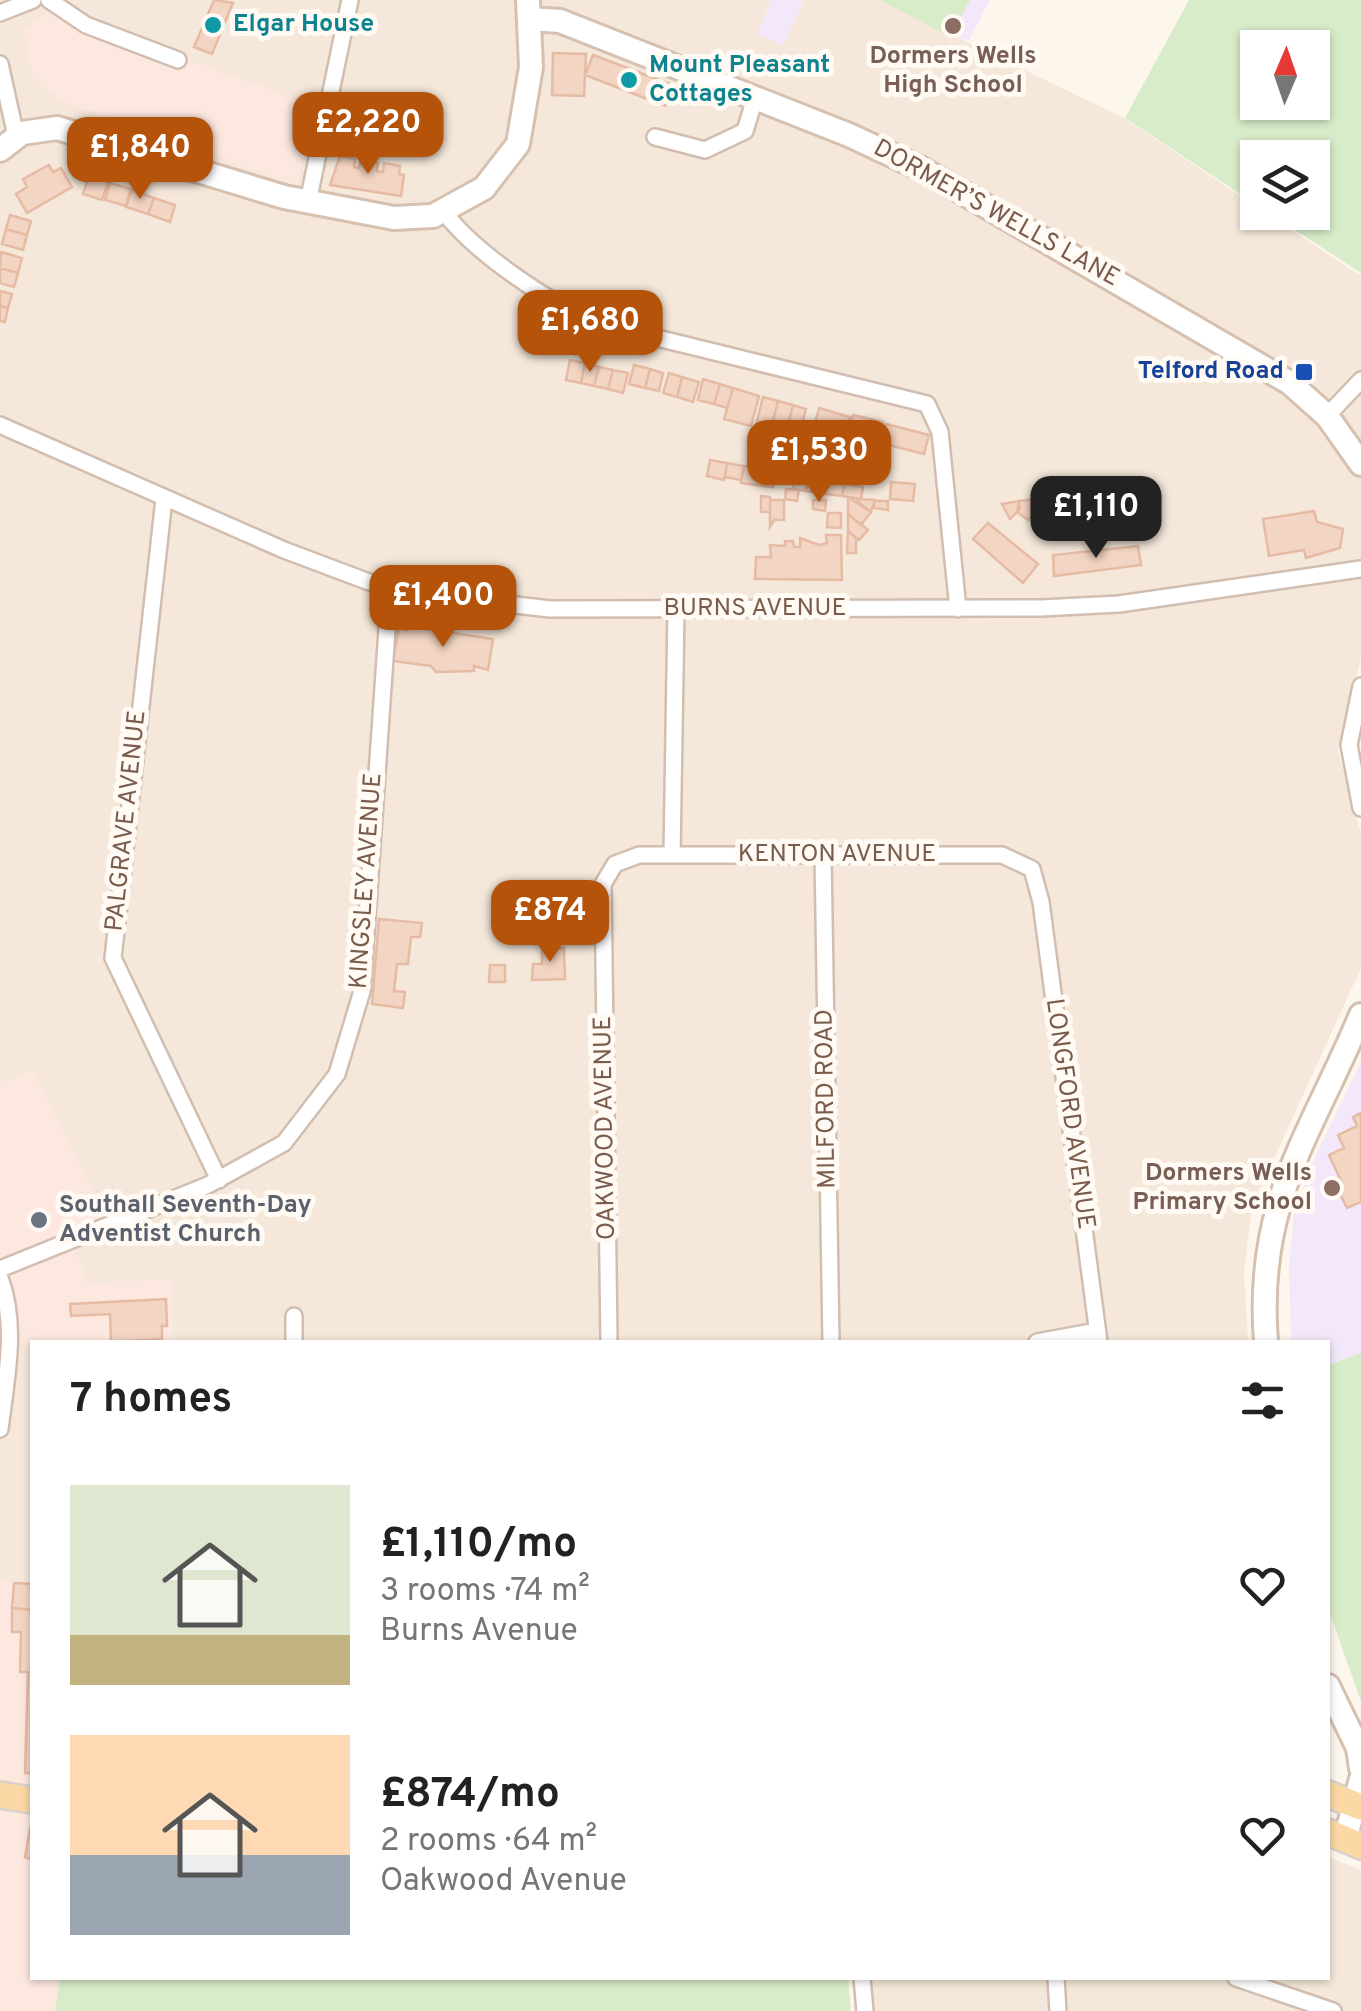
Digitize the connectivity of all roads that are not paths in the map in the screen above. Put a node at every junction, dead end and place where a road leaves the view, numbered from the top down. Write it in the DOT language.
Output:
graph roads {
  1 [pos="33,0"];
  2 [pos="48,0"];
  3 [pos="350,0"];
  4 [pos="529,10"];
  5 [pos="0,13"];
  6 [pos="178,60"];
  7 [pos="0,64"];
  8 [pos="755,98"];
  9 [pos="655,137"];
  10 [pos="8,143"];
  11 [pos="308,202"];
  12 [pos="444,212"];
  13 [pos="1358,391"];
  14 [pos="1327,416"];
  15 [pos="0,425"];
  16 [pos="1361,464"];
  17 [pos="164,499"];
  18 [pos="1361,569"];
  19 [pos="390,586"];
  20 [pos="676,609"];
  21 [pos="958,609"];
  22 [pos="1361,686"];
  23 [pos="1361,808"];
  24 [pos="672,854"];
  25 [pos="823,855"];
  26 [pos="621,860"];
  27 [pos="1039,886"];
  28 [pos="1361,1015"];
  29 [pos="219,1180"];
  30 [pos="0,1269"];
  31 [pos="0,1278"];
  32 [pos="294,1316"];
  33 [pos="1098,1336"];
  34 [pos="294,1340"];
  35 [pos="609,1340"];
  36 [pos="831,1340"];
  37 [pos="1057,1340"];
  38 [pos="1266,1340"];
  39 [pos="0,1429"];
  40 [pos="1330,1690"];
  41 [pos="1361,1768"];
  42 [pos="1330,1794"];
  43 [pos="0,1795"];
  44 [pos="1359,1797"];
  45 [pos="30,1800"];
  46 [pos="1345,1839"];
  47 [pos="862,1980"];
  48 [pos="1056,1980"];
  49 [pos="1242,1980"];
  50 [pos="865,2011"];
  51 [pos="1058,2011"];
  52 [pos="1334,2011"];
  1 -- 5 [label="street"];
  2 -- 6 [label="street"];
  3 -- 11 [label="street"];
  4 -- 8 [label="street, DORMER’S WELLS LANE"];
  4 -- 12 [label="street"];
  7 -- 10 [label="street"];
  8 -- 9 [label="street"];
  8 -- 14 [label="street, DORMER’S WELLS LANE"];
  10 -- 11 [label="street"];
  11 -- 12 [label="street"];
  12 -- 21 [label="street"];
  13 -- 14 [label="street"];
  14 -- 16 [label="street, DORMER’S WELLS LANE"];
  15 -- 17 [label="street, BURNS AVENUE"];
  17 -- 19 [label="street, BURNS AVENUE"];
  17 -- 29 [label="street, PALGRAVE AVENUE"];
  18 -- 21 [label="street, BURNS AVENUE"];
  19 -- 20 [label="street, BURNS AVENUE"];
  19 -- 29 [label="street, KINGSLEY AVENUE"];
  20 -- 21 [label="street, BURNS AVENUE"];
  20 -- 24 [label="street"];
  22 -- 23 [label="street"];
  24 -- 25 [label="street, KENTON AVENUE"];
  24 -- 26 [label="street, KENTON AVENUE"];
  25 -- 27 [label="street, KENTON AVENUE"];
  25 -- 36 [label="street, MILFORD ROAD"];
  26 -- 35 [label="street, OAKWOOD AVENUE"];
  27 -- 33 [label="street, LONGFORD AVENUE"];
  28 -- 38 [label="street"];
  29 -- 30 [label="street, KINGSLEY AVENUE"];
  31 -- 39 [label="street"];
  32 -- 34 [label="street"];
  33 -- 37 [label="street"];
  40 -- 41 [label="street"];
  42 -- 44 [label="main road"];
  43 -- 45 [label="main road"];
  44 -- 46 [label="street"];
  47 -- 50 [label="street"];
  48 -- 51 [label="street"];
  49 -- 52 [label="street"];
}
